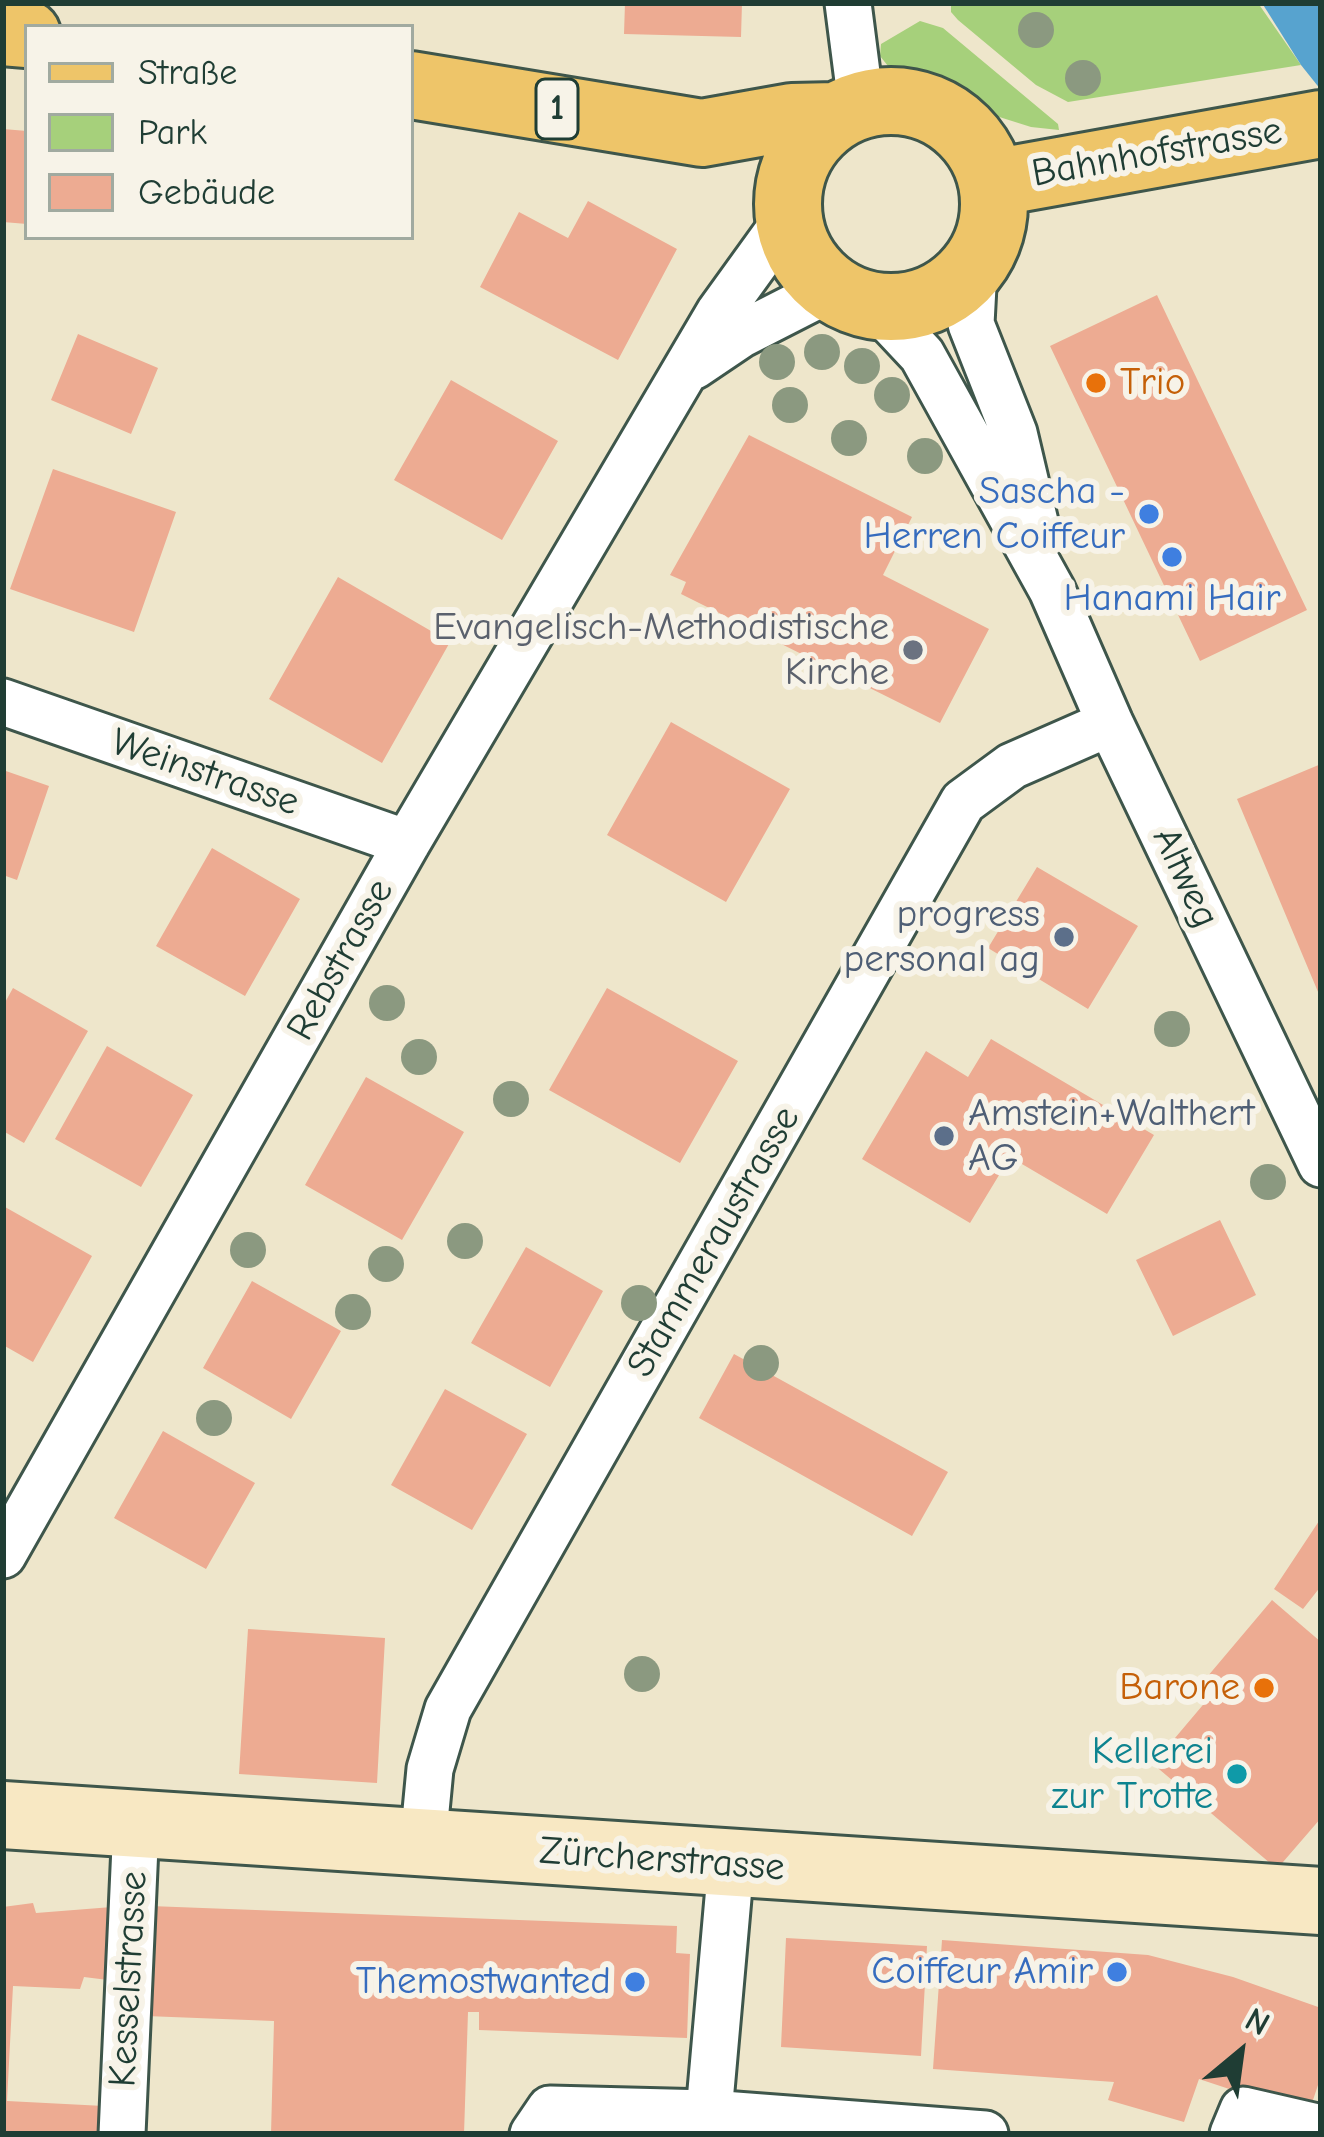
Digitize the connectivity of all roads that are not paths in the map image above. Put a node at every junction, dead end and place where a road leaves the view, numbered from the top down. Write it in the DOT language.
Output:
graph roads {
  1 [pos="848,3"];
  2 [pos="414,85"];
  3 [pos="848,110"];
  4 [pos="1321,124"];
  5 [pos="702,133"];
  6 [pos="993,183"];
  7 [pos="788,204"];
  8 [pos="974,267"];
  9 [pos="855,297"];
  10 [pos="688,370"];
  11 [pos="1052,590"];
  12 [pos="3,702"];
  13 [pos="1110,723"];
  14 [pos="407,843"];
  15 [pos="1321,1164"];
  16 [pos="3,1556"];
  17 [pos="3,1816"];
  18 [pos="136,1824"];
  19 [pos="423,1842"];
  20 [pos="730,1864"];
  21 [pos="1321,1901"];
  22 [pos="709,2114"];
  23 [pos="1321,2128"];
  24 [pos="122,2134"];
  25 [pos="533,2134"];
  26 [pos="985,2134"];
  27 [pos="1233,2134"];
  1 -- 3 [label="street"];
  2 -- 5 [label="main road, 1"];
  3 -- 5 [label="main road, 1"];
  3 -- 6 [label="main road"];
  3 -- 7 [label="main road"];
  4 -- 6 [label="main road, Bahnhofstrasse"];
  5 -- 7 [label="main road, 1"];
  6 -- 8 [label="main road"];
  7 -- 9 [label="main road"];
  7 -- 10 [label="street, Rebstrasse"];
  8 -- 9 [label="main road"];
  8 -- 11 [label="street, Altweg"];
  9 -- 10 [label="street, Rebstrasse"];
  9 -- 11 [label="street, Altweg"];
  10 -- 14 [label="street, Rebstrasse"];
  11 -- 13 [label="street, Altweg"];
  12 -- 14 [label="street, Weinstrasse"];
  13 -- 15 [label="street, Altweg"];
  13 -- 19 [label="street, Stammeraustrasse"];
  14 -- 16 [label="street, Rebstrasse"];
  17 -- 18 [label="main road, Zürcherstrasse"];
  18 -- 19 [label="main road, Zürcherstrasse"];
  18 -- 24 [label="street, Kesselstrasse"];
  19 -- 20 [label="main road, Zürcherstrasse"];
  20 -- 21 [label="main road, Zürcherstrasse"];
  20 -- 22 [label="street"];
  22 -- 25 [label="street"];
  22 -- 26 [label="street"];
  23 -- 27 [label="street"];
}
